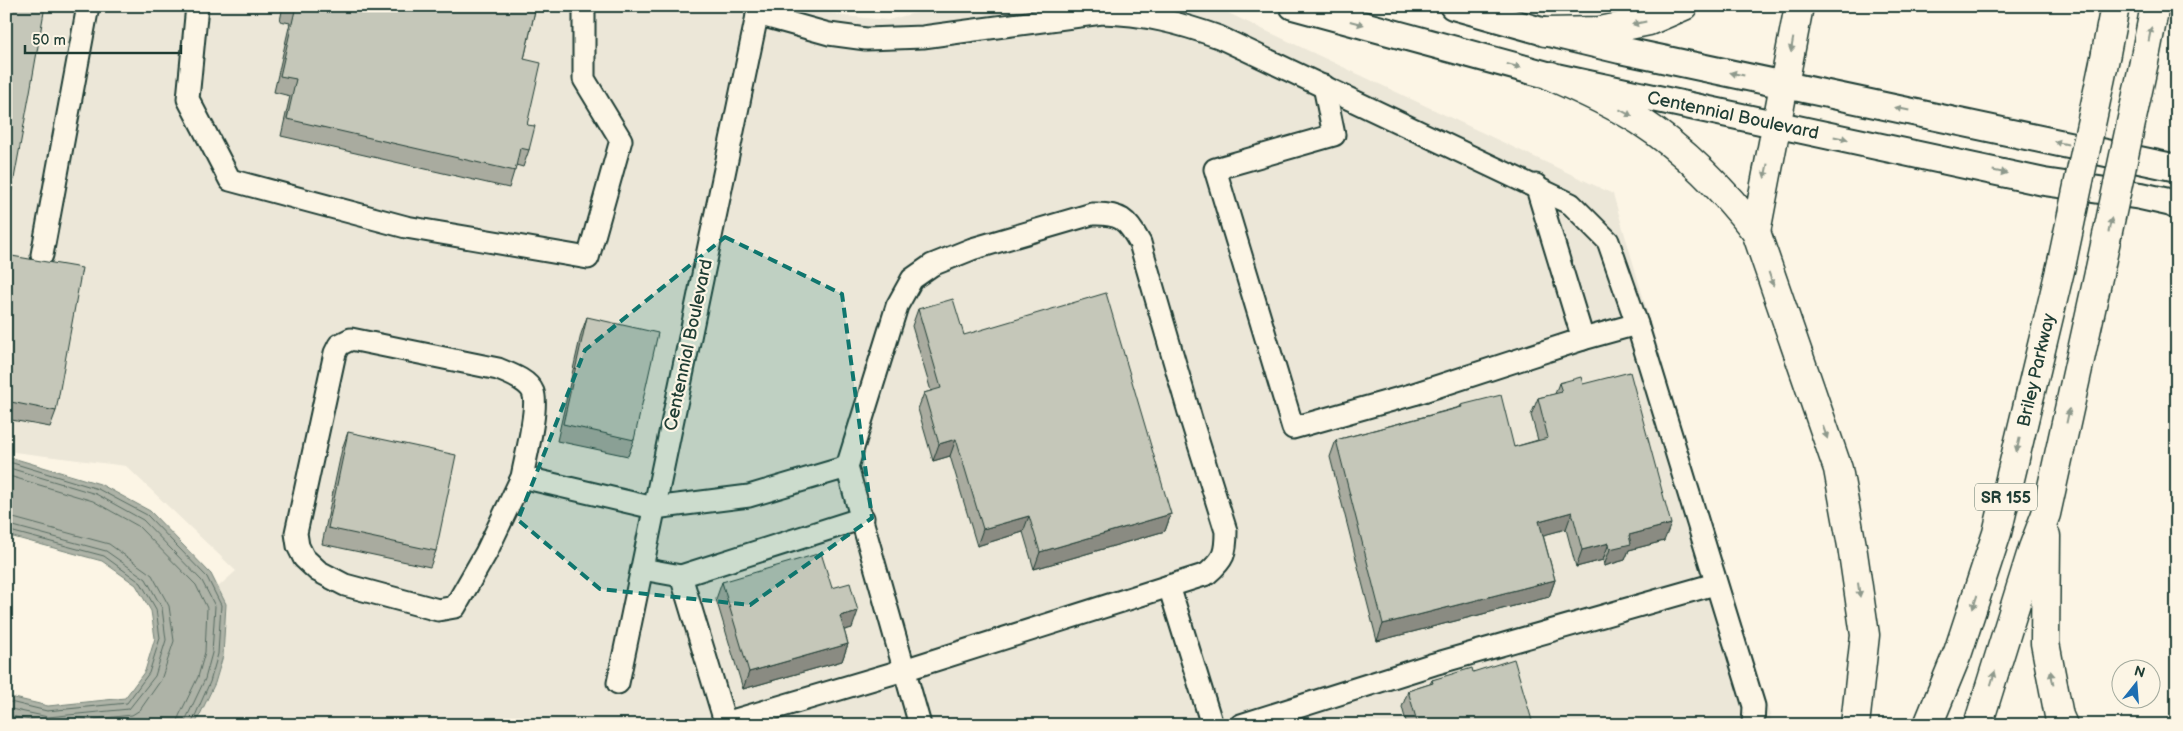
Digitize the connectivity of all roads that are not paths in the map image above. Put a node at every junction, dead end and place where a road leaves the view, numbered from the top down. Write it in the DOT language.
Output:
graph roads {
  1 [pos="88,6"];
  2 [pos="197,6"];
  3 [pos="584,6"];
  4 [pos="1293,6"];
  5 [pos="1452,6"];
  6 [pos="1684,6"];
  7 [pos="1799,6"];
  8 [pos="2115,6"];
  9 [pos="2155,6"];
  10 [pos="758,10"];
  11 [pos="1545,32"];
  12 [pos="1551,76"];
  13 [pos="1785,84"];
  14 [pos="1324,86"];
  15 [pos="1776,124"];
  16 [pos="2177,168"];
  17 [pos="1536,185"];
  18 [pos="2176,204"];
  19 [pos="1756,232"];
  20 [pos="42,255"];
  21 [pos="1636,324"];
  22 [pos="1584,339"];
  23 [pos="847,467"];
  24 [pos="522,478"];
  25 [pos="654,508"];
  26 [pos="2046,514"];
  27 [pos="863,518"];
  28 [pos="642,569"];
  29 [pos="681,576"];
  30 [pos="1715,584"];
  31 [pos="1169,586"];
  32 [pos="904,670"];
  33 [pos="618,683"];
  34 [pos="1253,723"];
  35 [pos="725,724"];
  36 [pos="920,725"];
  37 [pos="1212,725"];
  38 [pos="1753,725"];
  39 [pos="1855,725"];
  40 [pos="1928,725"];
  41 [pos="1978,725"];
  42 [pos="2063,725"];
  1 -- 20 [label="street"];
  2 -- 3 [label="street"];
  4 -- 12 [label="main road, Centennial Boulevard, one-way"];
  5 -- 11 [label="main road"];
  6 -- 11 [label="highway, one-way"];
  7 -- 13 [label="highway, one-way"];
  8 -- 40 [label="highway, Briley Parkway / SR 155, one-way, bridge"];
  26 -- 9 [label="highway, SR 155, one-way, bridge"];
  10 -- 14 [label="street"];
  10 -- 25 [label="street, Centennial Boulevard"];
  13 -- 11 [label="main road, one-way"];
  12 -- 15 [label="main road, Centennial Boulevard"];
  12 -- 19 [label="highway, one-way"];
  13 -- 15 [label="highway"];
  16 -- 13 [label="main road, one-way"];
  14 -- 17 [label="street"];
  14 -- 22 [label="street"];
  15 -- 18 [label="main road, Centennial Boulevard, one-way"];
  15 -- 19 [label="highway, one-way"];
  17 -- 21 [label="street"];
  17 -- 22 [label="street"];
  19 -- 39 [label="highway, one-way"];
  21 -- 22 [label="street"];
  21 -- 30 [label="street"];
  23 -- 25 [label="street"];
  23 -- 27 [label="street"];
  23 -- 31 [label="street"];
  24 -- 24 [label="street"];
  24 -- 25 [label="street"];
  25 -- 28 [label="street, Centennial Boulevard"];
  41 -- 26 [label="highway, SR 155, one-way"];
  42 -- 26 [label="highway, one-way"];
  27 -- 29 [label="street"];
  27 -- 32 [label="street"];
  28 -- 29 [label="street"];
  28 -- 33 [label="street, Centennial Boulevard"];
  29 -- 35 [label="street"];
  30 -- 34 [label="street"];
  30 -- 38 [label="street"];
  31 -- 32 [label="street"];
  31 -- 37 [label="street"];
  32 -- 35 [label="street"];
  32 -- 36 [label="street"];
}
